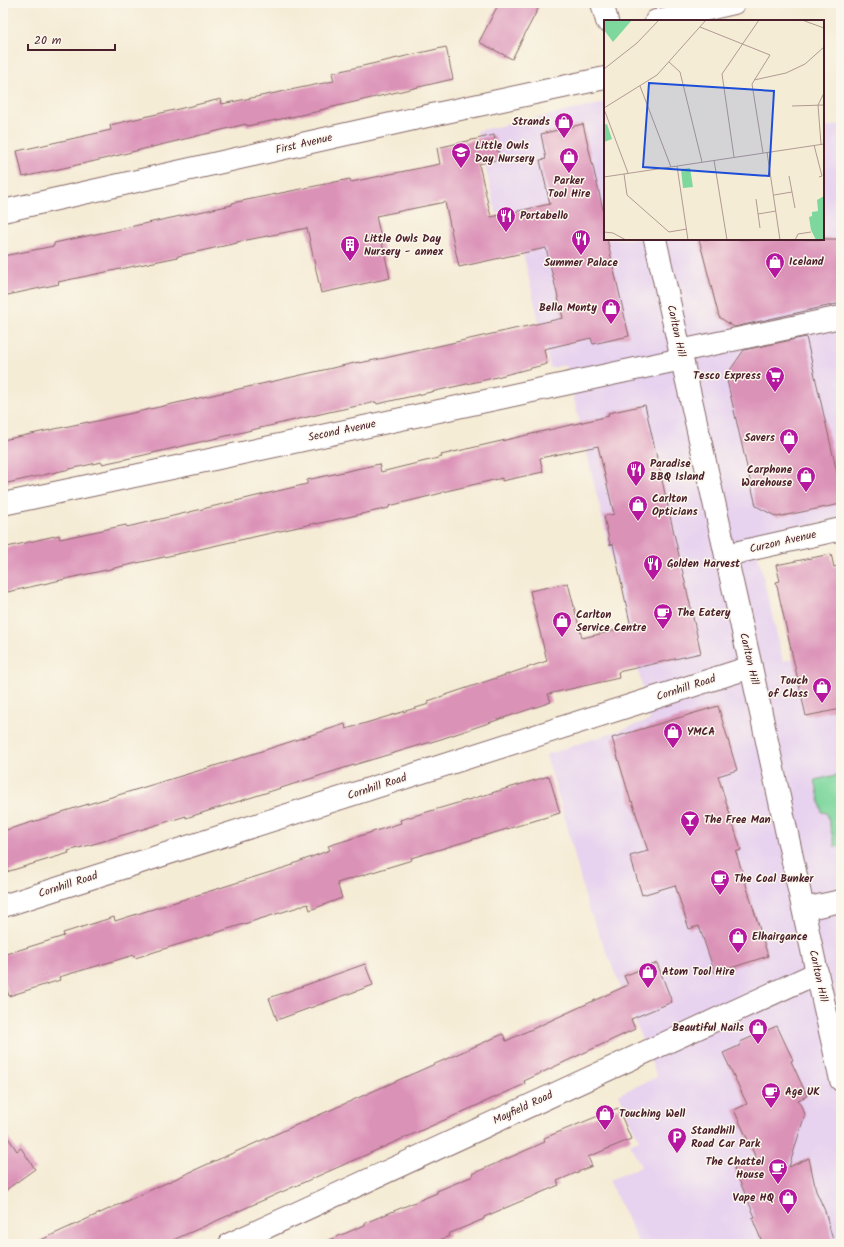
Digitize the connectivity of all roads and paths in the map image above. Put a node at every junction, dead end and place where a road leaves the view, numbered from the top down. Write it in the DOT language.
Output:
graph roads {
  1 [pos="602,3"];
  2 [pos="734,3"];
  3 [pos="607,20"];
  4 [pos="660,20"];
  5 [pos="604,78"];
  6 [pos="3,211"];
  7 [pos="655,240"];
  8 [pos="841,317"];
  9 [pos="681,355"];
  10 [pos="3,504"];
  11 [pos="841,529"];
  12 [pos="726,555"];
  13 [pos="751,667"];
  14 [pos="841,901"];
  15 [pos="3,906"];
  16 [pos="804,909"];
  17 [pos="817,973"];
  18 [pos="841,1080"];
  19 [pos="230,1244"];
  1 -- 3 [label="street"];
  2 -- 4 [label="street"];
  5 -- 6 [label="street, First Avenue"];
  7 -- 9 [label="street, Carlton Hill"];
  8 -- 9 [label="street, Second Avenue"];
  9 -- 10 [label="street, Second Avenue"];
  9 -- 12 [label="street, Carlton Hill"];
  11 -- 12 [label="street, Curzon Avenue"];
  12 -- 13 [label="street, Carlton Hill"];
  13 -- 15 [label="street, Cornhill Road"];
  13 -- 16 [label="street, Carlton Hill"];
  14 -- 16 [label="street"];
  16 -- 17 [label="street, Carlton Hill"];
  17 -- 18 [label="street, Carlton Hill"];
  17 -- 19 [label="street, Mayfield Road"];
}
